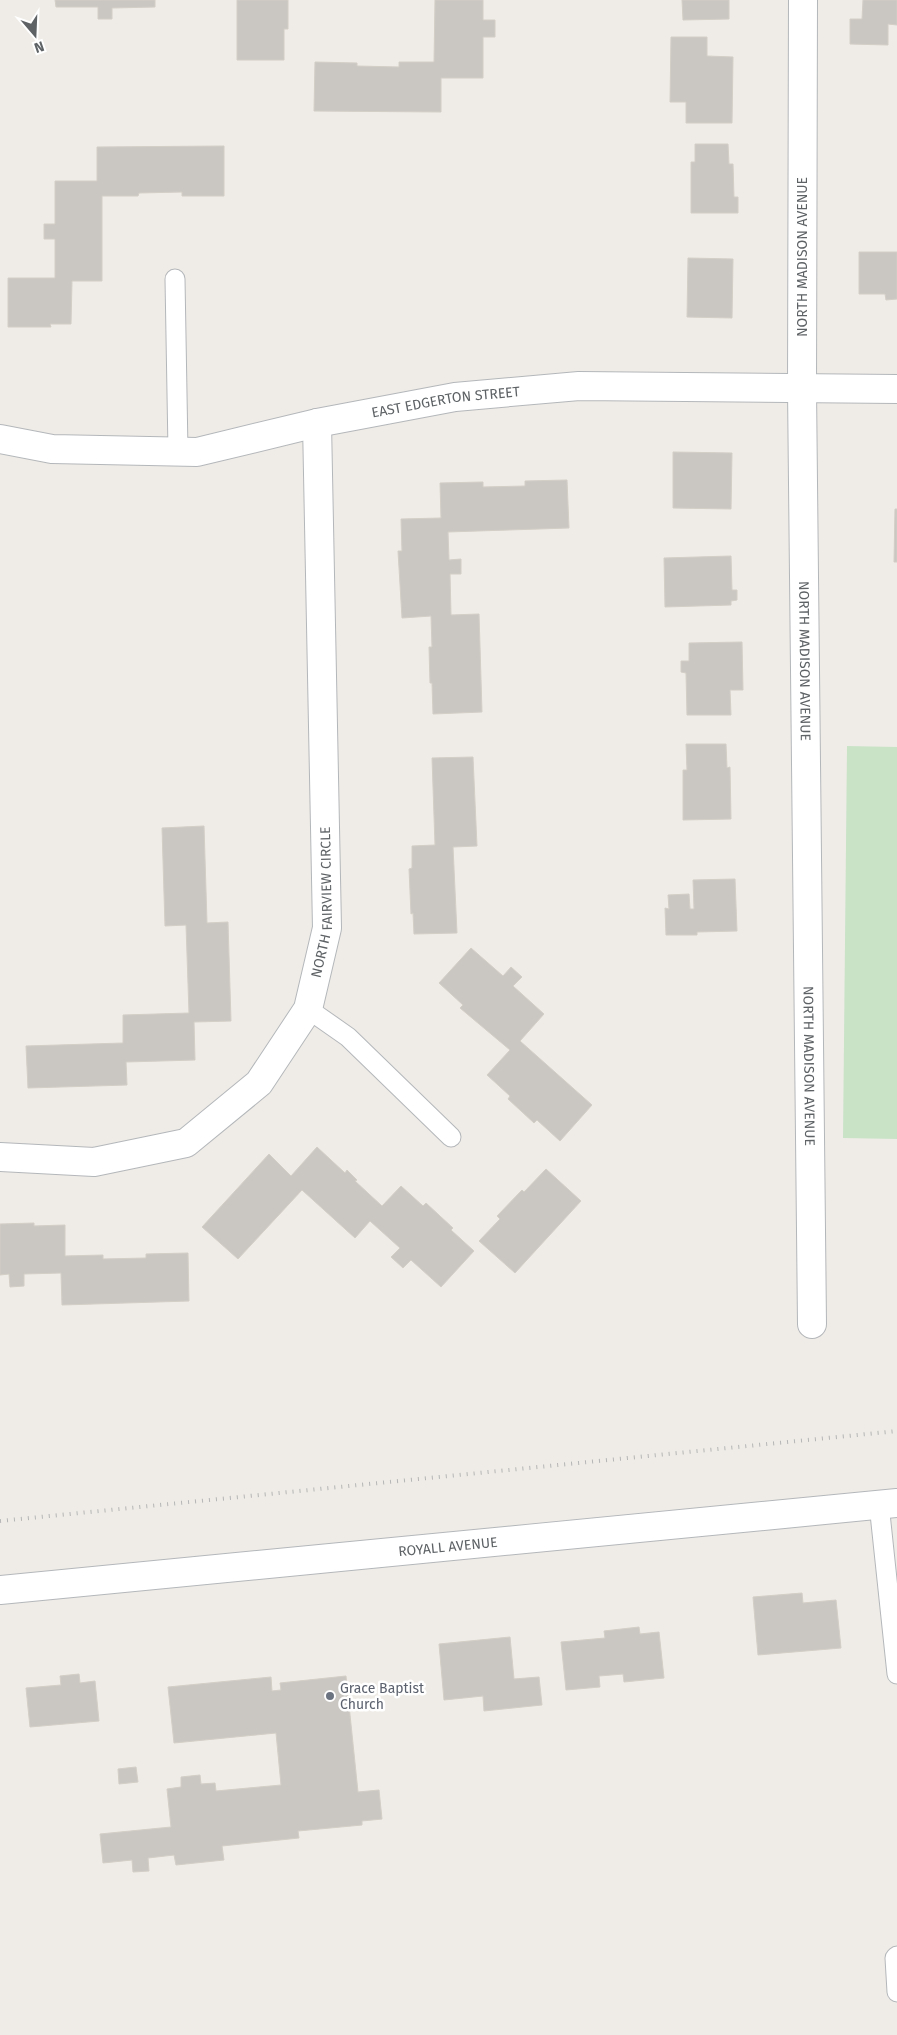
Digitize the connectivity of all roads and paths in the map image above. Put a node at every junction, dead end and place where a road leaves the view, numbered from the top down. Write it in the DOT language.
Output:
graph roads {
  1 [pos="803,0"];
  2 [pos="175,279"];
  3 [pos="802,389"];
  4 [pos="897,389"];
  5 [pos="317,423"];
  6 [pos="0,439"];
  7 [pos="178,451"];
  8 [pos="308,1009"];
  9 [pos="450,1137"];
  10 [pos="0,1157"];
  11 [pos="812,1324"];
  12 [pos="888,1503"];
  13 [pos="892,1578"];
  14 [pos="0,1590"];
  15 [pos="897,1674"];
  16 [pos="897,1956"];
  17 [pos="897,1992"];
  1 -- 3 [label="street, NORTH MADISON AVENUE"];
  2 -- 7 [label="lane"];
  3 -- 4 [label="street, EAST EDGERTON STREET"];
  3 -- 5 [label="street, EAST EDGERTON STREET"];
  3 -- 11 [label="street, NORTH MADISON AVENUE"];
  5 -- 7 [label="street, EAST EDGERTON STREET"];
  5 -- 8 [label="street, NORTH FAIRVIEW CIRCLE"];
  6 -- 7 [label="street, EAST EDGERTON STREET"];
  8 -- 9 [label="lane"];
  8 -- 10 [label="street, NORTH FAIRVIEW CIRCLE"];
  12 -- 13 [label="lane"];
  12 -- 14 [label="street, ROYALL AVENUE"];
  13 -- 15 [label="lane"];
  16 -- 17 [label="lane"];
}
